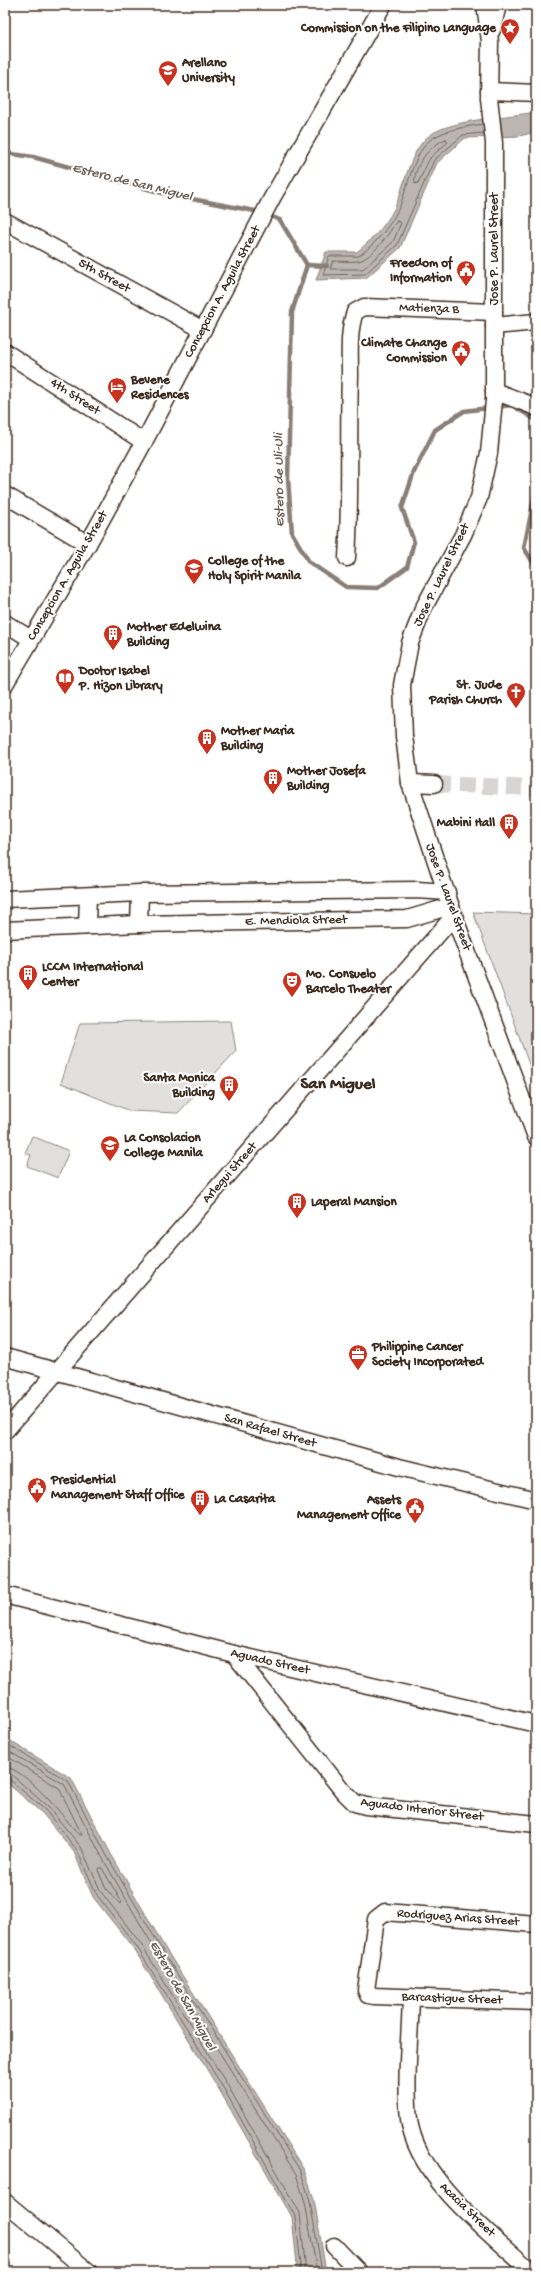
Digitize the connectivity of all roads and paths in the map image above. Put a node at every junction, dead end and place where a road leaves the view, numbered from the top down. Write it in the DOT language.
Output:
graph roads {
  1 [pos="383,5"];
  2 [pos="485,5"];
  3 [pos="498,5"];
  4 [pos="490,42"];
  5 [pos="536,93"];
  6 [pos="489,95"];
  7 [pos="5,221"];
  8 [pos="494,319"];
  9 [pos="536,322"];
  10 [pos="203,330"];
  11 [pos="5,352"];
  12 [pos="494,395"];
  13 [pos="536,407"];
  14 [pos="144,442"];
  15 [pos="5,495"];
  16 [pos="88,544"];
  17 [pos="347,558"];
  18 [pos="5,623"];
  19 [pos="31,639"];
  20 [pos="5,684"];
  21 [pos="410,783"];
  22 [pos="434,784"];
  23 [pos="140,893"];
  24 [pos="88,896"];
  25 [pos="5,899"];
  26 [pos="451,905"];
  27 [pos="139,924"];
  28 [pos="88,926"];
  29 [pos="5,930"];
  30 [pos="536,1137"];
  31 [pos="5,1357"];
  32 [pos="56,1372"];
  33 [pos="5,1431"];
  34 [pos="536,1500"];
  35 [pos="5,1595"];
  36 [pos="234,1654"];
  37 [pos="536,1724"];
  38 [pos="536,1824"];
  39 [pos="536,1924"];
  40 [pos="368,1994"];
  41 [pos="412,1997"];
  42 [pos="536,2002"];
  43 [pos="5,2202"];
  44 [pos="334,2246"];
  45 [pos="89,2272"];
  46 [pos="359,2272"];
  47 [pos="532,2272"];
  1 -- 10 [label="street, Concepcion A. Aguila Street"];
  2 -- 4 [label="street, Jose P. Laurel Street"];
  3 -- 4 [label="street, Jose P. Laurel Street"];
  4 -- 6 [label="street, Jose P. Laurel Street"];
  5 -- 6 [label="street"];
  6 -- 8 [label="street, Jose P. Laurel Street"];
  7 -- 10 [label="street, 5th Street"];
  8 -- 9 [label="street, Matienza B"];
  8 -- 12 [label="street, Jose P. Laurel Street"];
  8 -- 17 [label="street, Matienza B"];
  10 -- 14 [label="street, Concepcion A. Aguila Street"];
  11 -- 14 [label="street, 4th Street"];
  12 -- 13 [label="street"];
  12 -- 21 [label="street, Jose P. Laurel Street"];
  14 -- 16 [label="street, Concepcion A. Aguila Street"];
  15 -- 16 [label="street"];
  16 -- 19 [label="street, Concepcion A. Aguila Street"];
  18 -- 19 [label="street"];
  19 -- 20 [label="street, Concepcion A. Aguila Street"];
  21 -- 22 [label="street"];
  21 -- 26 [label="street, Jose P. Laurel Street"];
  23 -- 24 [label="street"];
  23 -- 26 [label="street"];
  23 -- 27 [label="street"];
  24 -- 25 [label="street"];
  24 -- 28 [label="street"];
  26 -- 27 [label="street, E. Mendiola Street"];
  26 -- 30 [label="street, Jose P. Laurel Street"];
  26 -- 32 [label="street, Arlegui Street"];
  27 -- 28 [label="street, E. Mendiola Street"];
  28 -- 29 [label="street, E. Mendiola Street"];
  31 -- 32 [label="street, San Rafael Street"];
  32 -- 33 [label="street, Arlegui Street"];
  32 -- 34 [label="street, San Rafael Street"];
  35 -- 36 [label="street, Aguado Street"];
  36 -- 37 [label="street, Aguado Street"];
  36 -- 38 [label="street, Aguado Interior Street"];
  39 -- 40 [label="street, Rodriguez Arias Street"];
  40 -- 41 [label="street, Barcastigue Street"];
  41 -- 42 [label="street, Barcastigue Street"];
  41 -- 47 [label="street, Acacia Street"];
  43 -- 45 [label="street"];
  44 -- 46 [label="street"];
}
